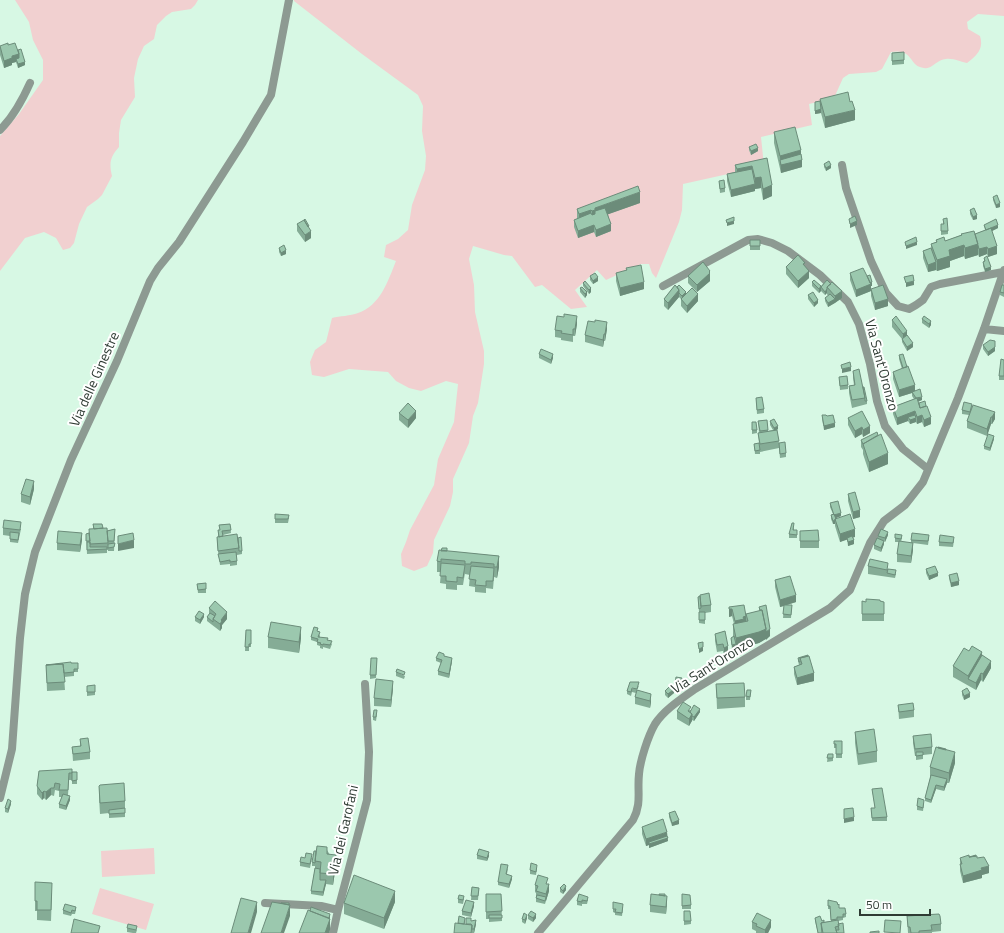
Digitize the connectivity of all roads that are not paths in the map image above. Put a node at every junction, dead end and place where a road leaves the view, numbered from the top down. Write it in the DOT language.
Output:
graph roads {
  1 [pos="289,0"];
  2 [pos="30,83"];
  3 [pos="0,130"];
  4 [pos="842,165"];
  5 [pos="1004,271"];
  6 [pos="663,286"];
  7 [pos="984,329"];
  8 [pos="1004,331"];
  9 [pos="928,469"];
  10 [pos="365,684"];
  11 [pos="0,798"];
  12 [pos="265,903"];
  13 [pos="338,910"];
  14 [pos="333,933"];
  15 [pos="538,933"];
  1 -- 11 [label="street, Via delle Ginestre"];
  2 -- 3 [label="street"];
  4 -- 5 [label="street, Via Sant'Oronzo"];
  5 -- 7 [label="street, Via Sant'Oronzo"];
  6 -- 9 [label="street, Via Sant'Oronzo"];
  7 -- 8 [label="street"];
  7 -- 9 [label="street, Via Sant'Oronzo"];
  9 -- 15 [label="street, Via Sant'Oronzo"];
  10 -- 13 [label="street, Via dei Garofani"];
  12 -- 13 [label="street"];
  13 -- 14 [label="street, Via dei Garofani"];
}
